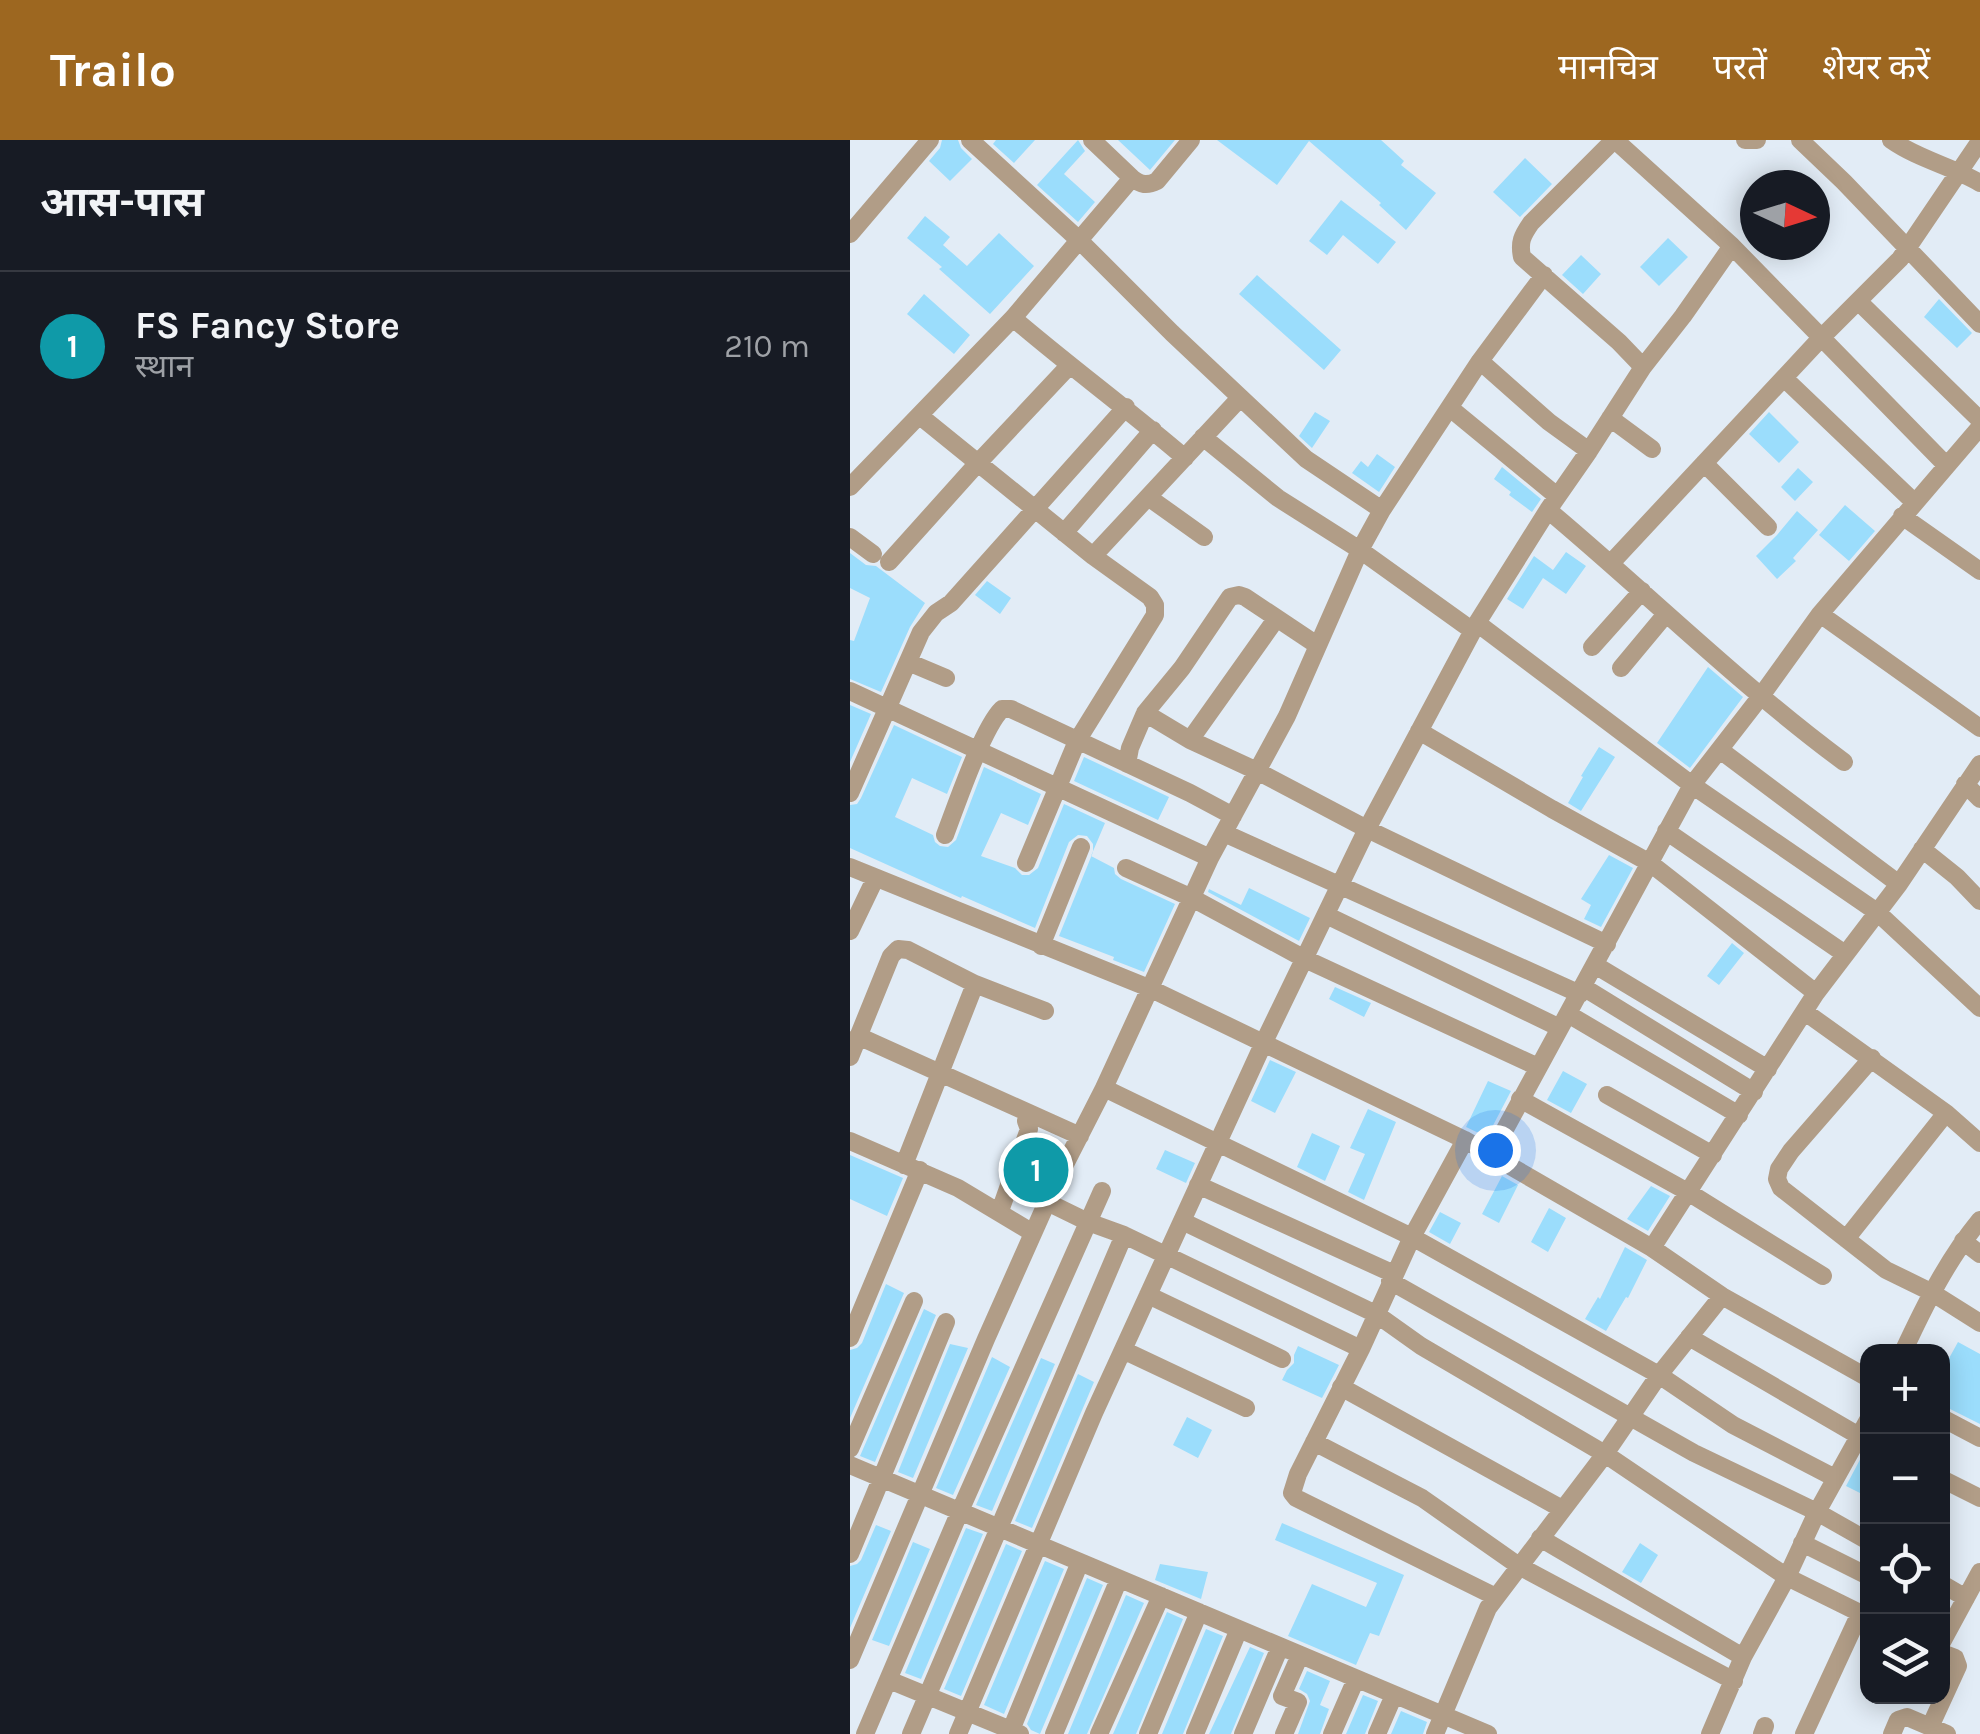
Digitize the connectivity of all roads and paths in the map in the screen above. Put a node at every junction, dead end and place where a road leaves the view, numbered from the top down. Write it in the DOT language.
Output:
graph roads {
  1 [pos="930,140"];
  2 [pos="970,140"];
  3 [pos="1092,140"];
  4 [pos="1191,140"];
  5 [pos="1615,140"];
  6 [pos="1744,140"];
  7 [pos="1758,140"];
  8 [pos="1800,140"];
  9 [pos="1891,140"];
  10 [pos="1980,142"];
  11 [pos="1113,147"];
  12 [pos="1961,172"];
  13 [pos="1132,178"];
  14 [pos="1980,183"];
  15 [pos="850,234"];
  16 [pos="1079,240"];
  17 [pos="1732,246"];
  18 [pos="1907,250"];
  19 [pos="1544,276"];
  20 [pos="1858,301"];
  21 [pos="1013,318"];
  22 [pos="1980,324"];
  23 [pos="1821,338"];
  24 [pos="1480,361"];
  25 [pos="1069,366"];
  26 [pos="1642,366"];
  27 [pos="1784,378"];
  28 [pos="1240,398"];
  29 [pos="1126,407"];
  30 [pos="1450,408"];
  31 [pos="920,416"];
  32 [pos="1610,418"];
  33 [pos="1153,430"];
  34 [pos="1977,433"];
  35 [pos="1203,438"];
  36 [pos="1652,449"];
  37 [pos="1589,451"];
  38 [pos="1185,458"];
  39 [pos="977,464"];
  40 [pos="1704,464"];
  41 [pos="1946,465"];
  42 [pos="850,487"];
  43 [pos="1148,498"];
  44 [pos="1553,503"];
  45 [pos="1908,509"];
  46 [pos="1034,510"];
  47 [pos="1382,510"];
  48 [pos="1768,527"];
  49 [pos="1064,533"];
  50 [pos="850,536"];
  51 [pos="1204,538"];
  52 [pos="1360,550"];
  53 [pos="1093,556"];
  54 [pos="1611,563"];
  55 [pos="1980,571"];
  56 [pos="1642,591"];
  57 [pos="1666,614"];
  58 [pos="1820,614"];
  59 [pos="1276,619"];
  60 [pos="1475,627"];
  61 [pos="1317,645"];
  62 [pos="1592,647"];
  63 [pos="908,662"];
  64 [pos="1621,668"];
  65 [pos="946,678"];
  66 [pos="850,691"];
  67 [pos="1761,696"];
  68 [pos="887,708"];
  69 [pos="1145,713"];
  70 [pos="1980,728"];
  71 [pos="1419,731"];
  72 [pos="1190,740"];
  73 [pos="1077,741"];
  74 [pos="1720,750"];
  75 [pos="979,751"];
  76 [pos="1844,762"];
  77 [pos="1127,764"];
  78 [pos="1980,764"];
  79 [pos="1257,771"];
  80 [pos="1964,784"];
  81 [pos="1692,785"];
  82 [pos="1060,788"];
  83 [pos="850,793"];
  84 [pos="1980,799"];
  85 [pos="1228,825"];
  86 [pos="1368,829"];
  87 [pos="1666,830"];
  88 [pos="945,834"];
  89 [pos="1081,847"];
  90 [pos="1922,849"];
  91 [pos="1210,858"];
  92 [pos="1650,863"];
  93 [pos="1026,864"];
  94 [pos="850,868"];
  95 [pos="1126,868"];
  96 [pos="875,879"];
  97 [pos="1898,884"];
  98 [pos="1339,887"];
  99 [pos="1192,898"];
  100 [pos="1980,901"];
  101 [pos="1877,912"];
  102 [pos="1326,915"];
  103 [pos="850,931"];
  104 [pos="1607,944"];
  105 [pos="1041,946"];
  106 [pos="1845,954"];
  107 [pos="1304,959"];
  108 [pos="1595,965"];
  109 [pos="975,984"];
  110 [pos="1149,988"];
  111 [pos="1582,990"];
  112 [pos="1816,993"];
  113 [pos="1980,1008"];
  114 [pos="1045,1011"];
  115 [pos="1804,1012"];
  116 [pos="1564,1021"];
  117 [pos="858,1036"];
  118 [pos="1264,1042"];
  119 [pos="850,1057"];
  120 [pos="1872,1058"];
  121 [pos="1538,1067"];
  122 [pos="1768,1068"];
  123 [pos="939,1072"];
  124 [pos="1104,1088"];
  125 [pos="1754,1092"];
  126 [pos="1608,1095"];
  127 [pos="1520,1099"];
  128 [pos="1946,1112"];
  129 [pos="1028,1113"];
  130 [pos="1739,1116"];
  131 [pos="1080,1136"];
  132 [pos="1465,1140"];
  133 [pos="850,1142"];
  134 [pos="1218,1142"];
  135 [pos="1980,1144"];
  136 [pos="1491,1155"];
  137 [pos="1713,1155"];
  138 [pos="912,1168"];
  139 [pos="1198,1185"];
  140 [pos="1102,1192"];
  141 [pos="1688,1192"];
  142 [pos="1047,1202"];
  143 [pos="1000,1212"];
  144 [pos="1980,1220"];
  145 [pos="1182,1221"];
  146 [pos="1088,1222"];
  147 [pos="1033,1233"];
  148 [pos="1124,1235"];
  149 [pos="1412,1236"];
  150 [pos="1846,1239"];
  151 [pos="1963,1240"];
  152 [pos="1652,1248"];
  153 [pos="1980,1254"];
  154 [pos="1166,1256"];
  155 [pos="1824,1276"];
  156 [pos="1392,1277"];
  157 [pos="1932,1292"];
  158 [pos="1148,1294"];
  159 [pos="1722,1296"];
  160 [pos="914,1301"];
  161 [pos="1376,1314"];
  162 [pos="946,1322"];
  163 [pos="1980,1323"];
  164 [pos="1690,1337"];
  165 [pos="850,1338"];
  166 [pos="1907,1344"];
  167 [pos="1361,1348"];
  168 [pos="1123,1350"];
  169 [pos="1282,1359"];
  170 [pos="1860,1374"];
  171 [pos="1659,1375"];
  172 [pos="1341,1387"];
  173 [pos="1246,1408"];
  174 [pos="1630,1417"];
  175 [pos="1950,1422"];
  176 [pos="1860,1430"];
  177 [pos="1863,1434"];
  178 [pos="1980,1438"];
  179 [pos="1314,1442"];
  180 [pos="850,1449"];
  181 [pos="1605,1454"];
  182 [pos="850,1465"];
  183 [pos="882,1478"];
  184 [pos="1835,1478"];
  185 [pos="1950,1483"];
  186 [pos="920,1494"];
  187 [pos="1980,1498"];
  188 [pos="1562,1510"];
  189 [pos="960,1511"];
  190 [pos="1817,1512"];
  191 [pos="999,1528"];
  192 [pos="1860,1536"];
  193 [pos="1540,1538"];
  194 [pos="1802,1542"];
  195 [pos="1038,1544"];
  196 [pos="850,1554"];
  197 [pos="1080,1562"];
  198 [pos="1519,1566"];
  199 [pos="1860,1572"];
  200 [pos="1980,1572"];
  201 [pos="1787,1578"];
  202 [pos="1119,1579"];
  203 [pos="1950,1589"];
  204 [pos="1162,1596"];
  205 [pos="1496,1597"];
  206 [pos="1966,1598"];
  207 [pos="1199,1612"];
  208 [pos="1862,1614"];
  209 [pos="1950,1615"];
  210 [pos="1860,1623"];
  211 [pos="1239,1629"];
  212 [pos="1280,1646"];
  213 [pos="1300,1655"];
  214 [pos="1950,1656"];
  215 [pos="1743,1657"];
  216 [pos="850,1660"];
  217 [pos="1356,1678"];
  218 [pos="889,1680"];
  219 [pos="1734,1681"];
  220 [pos="1950,1691"];
  221 [pos="1394,1695"];
  222 [pos="926,1696"];
  223 [pos="1946,1704"];
  224 [pos="968,1713"];
  225 [pos="1443,1716"];
  226 [pos="1937,1731"];
  227 [pos="1015,1732"];
  228 [pos="865,1734"];
  229 [pos="910,1734"];
  230 [pos="958,1734"];
  231 [pos="1054,1734"];
  232 [pos="1099,1734"];
  233 [pos="1148,1734"];
  234 [pos="1195,1734"];
  235 [pos="1243,1734"];
  236 [pos="1284,1734"];
  237 [pos="1332,1734"];
  238 [pos="1378,1734"];
  239 [pos="1435,1734"];
  240 [pos="1488,1734"];
  241 [pos="1710,1734"];
  242 [pos="1804,1734"];
  243 [pos="1892,1734"];
  1 -- 15 [label="street"];
  2 -- 16 [label="street"];
  3 -- 11 [label="street"];
  4 -- 13 [label="street"];
  5 -- 17 [label="street"];
  5 -- 19 [label="street"];
  6 -- 7 [label="street"];
  8 -- 18 [label="street"];
  9 -- 12 [label="street"];
  10 -- 12 [label="street"];
  11 -- 13 [label="street"];
  12 -- 14 [label="street"];
  12 -- 18 [label="street"];
  13 -- 16 [label="street"];
  16 -- 21 [label="street"];
  16 -- 28 [label="street"];
  17 -- 23 [label="street"];
  17 -- 26 [label="street"];
  18 -- 20 [label="street"];
  18 -- 22 [label="street"];
  19 -- 24 [label="street"];
  19 -- 26 [label="street"];
  20 -- 23 [label="street"];
  20 -- 34 [label="street"];
  21 -- 25 [label="street"];
  21 -- 31 [label="street"];
  23 -- 27 [label="street"];
  23 -- 41 [label="street"];
  24 -- 30 [label="street"];
  24 -- 37 [label="street"];
  25 -- 29 [label="street"];
  25 -- 39 [label="street"];
  26 -- 32 [label="street"];
  27 -- 40 [label="street"];
  27 -- 45 [label="street"];
  28 -- 35 [label="street"];
  28 -- 47 [label="street"];
  29 -- 33 [label="street"];
  29 -- 46 [label="street"];
  30 -- 44 [label="street"];
  30 -- 47 [label="street"];
  31 -- 39 [label="street"];
  31 -- 42 [label="street"];
  32 -- 36 [label="street"];
  32 -- 37 [label="street"];
  33 -- 38 [label="street"];
  33 -- 49 [label="street"];
  34 -- 41 [label="street"];
  35 -- 38 [label="street"];
  35 -- 52 [label="street"];
  37 -- 44 [label="street"];
  38 -- 43 [label="street"];
  39 -- 46 [label="street"];
  39 -- 50 [label="street"];
  40 -- 48 [label="street"];
  40 -- 54 [label="street"];
  41 -- 45 [label="street"];
  43 -- 51 [label="street"];
  43 -- 53 [label="street"];
  44 -- 54 [label="street"];
  44 -- 60 [label="street"];
  45 -- 55 [label="street"];
  45 -- 58 [label="street"];
  46 -- 49 [label="street"];
  46 -- 63 [label="street"];
  47 -- 52 [label="street"];
  49 -- 53 [label="street"];
  52 -- 60 [label="street"];
  52 -- 61 [label="street"];
  53 -- 73 [label="street"];
  54 -- 56 [label="street"];
  56 -- 57 [label="street"];
  56 -- 62 [label="street"];
  57 -- 64 [label="street"];
  57 -- 67 [label="street"];
  58 -- 67 [label="street"];
  58 -- 70 [label="street"];
  59 -- 61 [label="street"];
  59 -- 69 [label="street"];
  59 -- 72 [label="street"];
  60 -- 71 [label="street"];
  60 -- 81 [label="street"];
  61 -- 79 [label="street"];
  63 -- 65 [label="street"];
  63 -- 68 [label="street"];
  66 -- 68 [label="street"];
  67 -- 74 [label="street"];
  67 -- 76 [label="street"];
  68 -- 75 [label="street"];
  68 -- 83 [label="street"];
  69 -- 72 [label="street"];
  69 -- 77 [label="street"];
  71 -- 86 [label="street"];
  71 -- 92 [label="street"];
  72 -- 79 [label="street"];
  73 -- 75 [label="street"];
  73 -- 77 [label="street"];
  73 -- 82 [label="street"];
  74 -- 81 [label="street"];
  74 -- 97 [label="street"];
  75 -- 82 [label="street"];
  75 -- 88 [label="street"];
  77 -- 85 [label="street"];
  78 -- 80 [label="street"];
  79 -- 85 [label="street"];
  79 -- 86 [label="street"];
  80 -- 84 [label="street"];
  80 -- 90 [label="street"];
  81 -- 87 [label="street"];
  81 -- 101 [label="street"];
  82 -- 91 [label="street"];
  82 -- 93 [label="street"];
  85 -- 91 [label="street"];
  85 -- 98 [label="street"];
  86 -- 98 [label="street"];
  86 -- 104 [label="street"];
  87 -- 92 [label="street"];
  87 -- 106 [label="street"];
  89 -- 105 [label="street"];
  90 -- 97 [label="street"];
  90 -- 100 [label="street"];
  91 -- 99 [label="street"];
  92 -- 104 [label="street"];
  92 -- 112 [label="street"];
  94 -- 96 [label="street"];
  95 -- 99 [label="street"];
  96 -- 103 [label="street"];
  96 -- 105 [label="street"];
  97 -- 101 [label="street"];
  98 -- 102 [label="street"];
  98 -- 111 [label="street"];
  99 -- 107 [label="street"];
  99 -- 110 [label="street"];
  101 -- 106 [label="street"];
  101 -- 113 [label="street"];
  102 -- 107 [label="street"];
  102 -- 116 [label="street"];
  104 -- 108 [label="street"];
  105 -- 110 [label="street"];
  106 -- 112 [label="street"];
  107 -- 118 [label="street"];
  107 -- 121 [label="street"];
  108 -- 111 [label="street"];
  108 -- 122 [label="street"];
  109 -- 114 [label="street"];
  109 -- 117 [label="street"];
  109 -- 123 [label="street"];
  110 -- 118 [label="street"];
  110 -- 124 [label="street"];
  111 -- 116 [label="street"];
  111 -- 125 [label="street"];
  112 -- 115 [label="street"];
  115 -- 120 [label="street"];
  115 -- 122 [label="street"];
  116 -- 121 [label="street"];
  116 -- 130 [label="street"];
  117 -- 119 [label="street"];
  117 -- 123 [label="street"];
  118 -- 132 [label="street"];
  118 -- 134 [label="street"];
  120 -- 128 [label="street"];
  120 -- 150 [label="street"];
  121 -- 127 [label="street"];
  122 -- 125 [label="street"];
  123 -- 129 [label="street"];
  123 -- 138 [label="street"];
  124 -- 131 [label="street"];
  124 -- 134 [label="street"];
  125 -- 130 [label="street"];
  126 -- 137 [label="street"];
  127 -- 136 [label="street"];
  127 -- 141 [label="street"];
  128 -- 135 [label="street"];
  128 -- 150 [label="street"];
  129 -- 131 [label="street"];
  129 -- 143 [label="street"];
  130 -- 137 [label="street"];
  131 -- 142 [label="street"];
  132 -- 136 [label="street"];
  132 -- 149 [label="street"];
  133 -- 138 [label="street"];
  134 -- 139 [label="street"];
  134 -- 149 [label="street"];
  136 -- 152 [label="street"];
  137 -- 141 [label="street"];
  138 -- 143 [label="street"];
  138 -- 165 [label="street"];
  139 -- 145 [label="street"];
  139 -- 156 [label="street"];
  140 -- 146 [label="street"];
  141 -- 152 [label="street"];
  141 -- 155 [label="street"];
  142 -- 146 [label="street"];
  142 -- 147 [label="street"];
  143 -- 147 [label="street"];
  144 -- 151 [label="street"];
  145 -- 154 [label="street"];
  145 -- 161 [label="street"];
  146 -- 148 [label="street"];
  146 -- 189 [label="street"];
  147 -- 186 [label="street"];
  148 -- 154 [label="street"];
  148 -- 191 [label="street"];
  149 -- 156 [label="street"];
  149 -- 171 [label="street"];
  150 -- 157 [label="street"];
  151 -- 153 [label="street"];
  151 -- 157 [label="street"];
  152 -- 159 [label="street"];
  154 -- 158 [label="street"];
  154 -- 167 [label="street"];
  156 -- 161 [label="street"];
  156 -- 174 [label="street"];
  157 -- 163 [label="street"];
  157 -- 166 [label="street"];
  158 -- 168 [label="street"];
  158 -- 169 [label="street"];
  159 -- 164 [label="street"];
  159 -- 170 [label="street"];
  160 -- 180 [label="street"];
  161 -- 167 [label="street"];
  161 -- 181 [label="street"];
  162 -- 183 [label="street"];
  164 -- 171 [label="street"];
  164 -- 176 [label="street"];
  167 -- 172 [label="street"];
  168 -- 173 [label="street"];
  168 -- 195 [label="street"];
  171 -- 174 [label="street"];
  171 -- 184 [label="street"];
  172 -- 179 [label="street"];
  172 -- 188 [label="street"];
  174 -- 181 [label="street"];
  174 -- 190 [label="street"];
  175 -- 178 [label="street"];
  177 -- 184 [label="street"];
  179 -- 198 [label="street"];
  179 -- 205 [label="street"];
  181 -- 188 [label="street"];
  181 -- 201 [label="street"];
  182 -- 183 [label="street"];
  183 -- 186 [label="street"];
  183 -- 196 [label="street"];
  184 -- 190 [label="street"];
  185 -- 187 [label="street"];
  186 -- 189 [label="street"];
  186 -- 216 [label="street"];
  188 -- 193 [label="street"];
  189 -- 191 [label="street"];
  189 -- 218 [label="street"];
  190 -- 192 [label="street"];
  190 -- 194 [label="street"];
  191 -- 195 [label="street"];
  191 -- 222 [label="street"];
  193 -- 198 [label="street"];
  193 -- 215 [label="street"];
  194 -- 199 [label="street"];
  194 -- 201 [label="street"];
  195 -- 197 [label="street"];
  195 -- 224 [label="street"];
  197 -- 202 [label="street"];
  197 -- 227 [label="street"];
  198 -- 205 [label="street"];
  198 -- 219 [label="street"];
  200 -- 206 [label="street"];
  201 -- 208 [label="street"];
  201 -- 215 [label="street"];
  202 -- 204 [label="street"];
  202 -- 231 [label="street"];
  203 -- 206 [label="street"];
  204 -- 207 [label="street"];
  204 -- 232 [label="street"];
  205 -- 225 [label="street"];
  206 -- 209 [label="street"];
  207 -- 211 [label="street"];
  207 -- 233 [label="street"];
  210 -- 242 [label="street"];
  211 -- 212 [label="street"];
  211 -- 234 [label="street"];
  212 -- 213 [label="street"];
  212 -- 235 [label="street"];
  213 -- 217 [label="street"];
  213 -- 236 [label="street"];
  214 -- 220 [label="street"];
  215 -- 219 [label="street"];
  217 -- 221 [label="street"];
  217 -- 237 [label="street"];
  218 -- 222 [label="street"];
  218 -- 228 [label="street"];
  219 -- 241 [label="street"];
  221 -- 225 [label="street"];
  221 -- 238 [label="street"];
  222 -- 224 [label="street"];
  222 -- 229 [label="street"];
  223 -- 226 [label="street"];
  224 -- 227 [label="street"];
  224 -- 230 [label="street"];
  225 -- 239 [label="street"];
  225 -- 240 [label="street"];
  226 -- 243 [label="street"];
}
